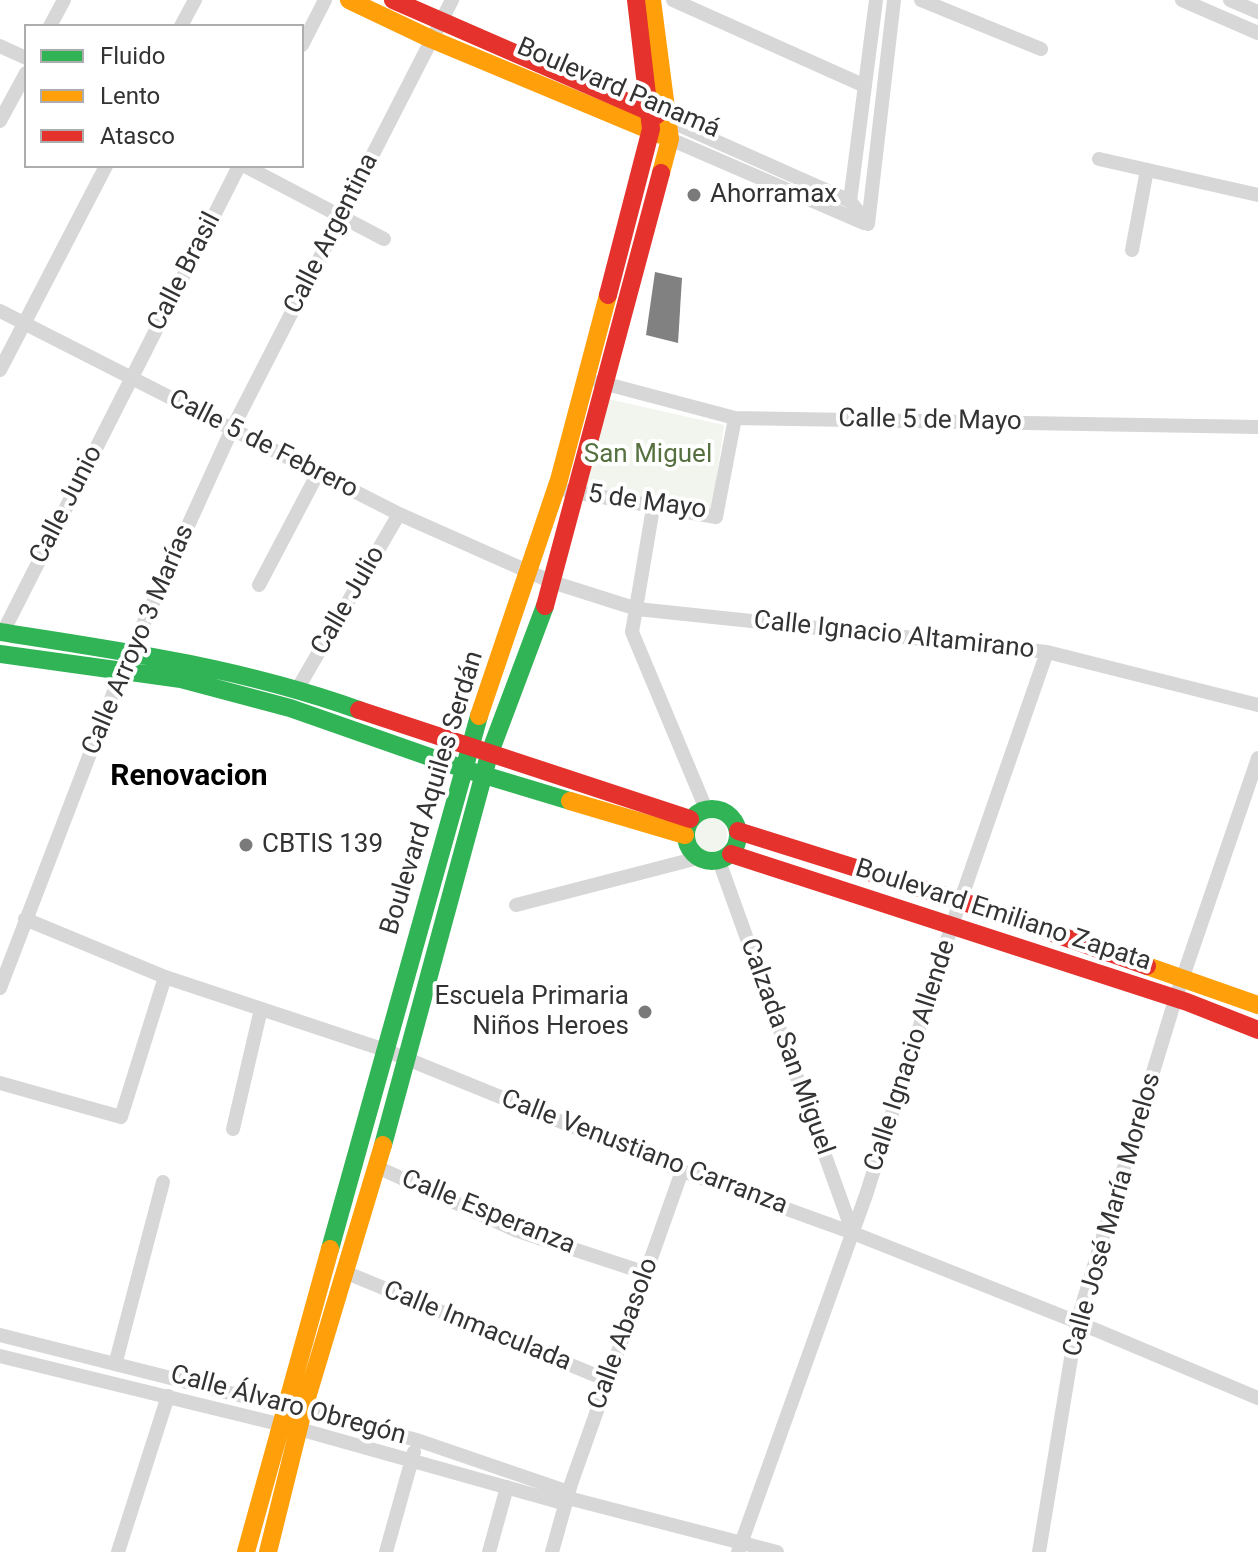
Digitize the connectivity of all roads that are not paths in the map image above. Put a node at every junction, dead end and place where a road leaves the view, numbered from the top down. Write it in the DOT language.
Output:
graph roads {
  1 [pos="64,0"];
  2 [pos="195,0"];
  3 [pos="325,0"];
  4 [pos="349,0"];
  5 [pos="393,0"];
  6 [pos="437,0"];
  7 [pos="452,0"];
  8 [pos="636,0"];
  9 [pos="652,0"];
  10 [pos="673,0"];
  11 [pos="876,0"];
  12 [pos="894,0"];
  13 [pos="921,0"];
  14 [pos="1182,0"];
  15 [pos="1230,0"];
  16 [pos="1258,12"];
  17 [pos="51,24"];
  18 [pos="182,24"];
  19 [pos="429,28"];
  20 [pos="1258,33"];
  21 [pos="304,41"];
  22 [pos="0,46"];
  23 [pos="1041,49"];
  24 [pos="24,57"];
  25 [pos="24,77"];
  26 [pos="865,86"];
  27 [pos="0,121"];
  28 [pos="660,125"];
  29 [pos="1099,159"];
  30 [pos="105,168"];
  31 [pos="241,168"];
  32 [pos="246,168"];
  33 [pos="1147,170"];
  34 [pos="1258,195"];
  35 [pos="850,201"];
  36 [pos="341,218"];
  37 [pos="868,224"];
  38 [pos="384,239"];
  39 [pos="1132,250"];
  40 [pos="0,311"];
  41 [pos="23,322"];
  42 [pos="0,370"];
  43 [pos="130,378"];
  44 [pos="586,379"];
  45 [pos="606,383"];
  46 [pos="735,418"];
  47 [pos="1258,427"];
  48 [pos="232,429"];
  49 [pos="318,473"];
  50 [pos="557,489"];
  51 [pos="576,493"];
  52 [pos="653,508"];
  53 [pos="399,514"];
  54 [pos="529,573"];
  55 [pos="552,582"];
  56 [pos="259,585"];
  57 [pos="637,609"];
  58 [pos="2,632"];
  59 [pos="132,651"];
  60 [pos="1047,652"];
  61 [pos="0,654"];
  62 [pos="121,673"];
  63 [pos="298,688"];
  64 [pos="1258,705"];
  65 [pos="468,748"];
  66 [pos="489,755"];
  67 [pos="1258,758"];
  68 [pos="464,769"];
  69 [pos="483,774"];
  70 [pos="694,821"];
  71 [pos="738,831"];
  72 [pos="725,857"];
  73 [pos="698,858"];
  74 [pos="961,901"];
  75 [pos="516,905"];
  76 [pos="25,919"];
  77 [pos="952,925"];
  78 [pos="1183,976"];
  79 [pos="165,977"];
  80 [pos="0,988"];
  81 [pos="1175,1000"];
  82 [pos="1258,1005"];
  83 [pos="261,1009"];
  84 [pos="1258,1030"];
  85 [pos="385,1050"];
  86 [pos="406,1058"];
  87 [pos="0,1083"];
  88 [pos="233,1129"];
  89 [pos="377,1167"];
  90 [pos="682,1171"];
  91 [pos="163,1182"];
  92 [pos="837,1191"];
  93 [pos="866,1195"];
  94 [pos="853,1233"];
  95 [pos="347,1273"];
  96 [pos="646,1273"];
  97 [pos="1077,1322"];
  98 [pos="0,1335"];
  99 [pos="0,1356"];
  100 [pos="116,1361"];
  101 [pos="607,1380"];
  102 [pos="168,1396"];
  103 [pos="1258,1398"];
  104 [pos="292,1418"];
  105 [pos="417,1440"];
  106 [pos="412,1459"];
  107 [pos="507,1487"];
  108 [pos="568,1498"];
  109 [pos="739,1548"];
  110 [pos="118,1552"];
  111 [pos="246,1552"];
  112 [pos="268,1552"];
  113 [pos="386,1552"];
  114 [pos="489,1552"];
  115 [pos="552,1552"];
  116 [pos="777,1552"];
  117 [pos="1039,1552"];
  1 -- 17 [label="street"];
  2 -- 18 [label="street"];
  3 -- 21 [label="street"];
  4 -- 19 [label="street, Boulevard Panamá"];
  5 -- 19 [label="street, Boulevard Panamá"];
  6 -- 19 [label="street"];
  7 -- 19 [label="street"];
  8 -- 28 [label="street, Boulevard Aquiles Serdán"];
  9 -- 28 [label="street, Boulevard Aquiles Serdán"];
  10 -- 26 [label="street"];
  11 -- 26 [label="street"];
  12 -- 37 [label="street"];
  13 -- 23 [label="street"];
  14 -- 20 [label="street"];
  15 -- 16 [label="street"];
  19 -- 28 [label="street, Boulevard Panamá"];
  19 -- 36 [label="street, Calle Argentina"];
  22 -- 24 [label="street"];
  25 -- 27 [label="street"];
  26 -- 35 [label="street"];
  28 -- 35 [label="street, Boulevard Panamá"];
  28 -- 37 [label="street, Boulevard Panamá"];
  28 -- 44 [label="street, Boulevard Aquiles Serdán"];
  28 -- 45 [label="street, Boulevard Aquiles Serdán"];
  29 -- 33 [label="street"];
  30 -- 41 [label="street"];
  31 -- 43 [label="street, Calle Brasil"];
  32 -- 36 [label="street"];
  33 -- 34 [label="street"];
  33 -- 39 [label="street"];
  35 -- 37 [label="street"];
  36 -- 38 [label="street"];
  36 -- 48 [label="street, Calle Argentina"];
  40 -- 41 [label="street, Calle 5 de Febrero"];
  41 -- 42 [label="street"];
  41 -- 43 [label="street, Calle 5 de Febrero"];
  43 -- 48 [label="street, Calle 5 de Febrero"];
  43 -- 58 [label="street, Calle Junio"];
  44 -- 45 [label="street, Calle 5 de Mayo"];
  44 -- 50 [label="street, Boulevard Aquiles Serdán"];
  45 -- 46 [label="street, Calle 5 de Mayo"];
  45 -- 51 [label="street, Boulevard Aquiles Serdán"];
  46 -- 47 [label="street, Calle 5 de Mayo"];
  46 -- 52 [label="street, 5 de Mayo"];
  48 -- 49 [label="street, Calle 5 de Febrero"];
  48 -- 59 [label="street, Calle Arroyo 3 Marías"];
  49 -- 53 [label="street, Calle 5 de Febrero"];
  49 -- 56 [label="street"];
  50 -- 51 [label="street, 5 de Mayo"];
  50 -- 54 [label="street, Boulevard Aquiles Serdán"];
  51 -- 52 [label="street, 5 de Mayo"];
  51 -- 55 [label="street, Boulevard Aquiles Serdán"];
  52 -- 57 [label="street"];
  53 -- 54 [label="street, Calle 5 de Febrero"];
  53 -- 63 [label="street, Calle Julio"];
  54 -- 55 [label="street, Calle Ignacio Altamirano"];
  54 -- 65 [label="street, Boulevard Aquiles Serdán"];
  55 -- 57 [label="street, Calle Ignacio Altamirano"];
  55 -- 66 [label="street, Boulevard Aquiles Serdán"];
  57 -- 60 [label="street, Calle Ignacio Altamirano"];
  57 -- 70 [label="street"];
  58 -- 59 [label="street"];
  59 -- 62 [label="street, Calle Arroyo 3 Marías"];
  59 -- 63 [label="street"];
  60 -- 64 [label="street, Calle Ignacio Altamirano"];
  60 -- 74 [label="street, Calle Ignacio Allende"];
  61 -- 62 [label="street"];
  62 -- 68 [label="street"];
  62 -- 76 [label="street, Calle Arroyo 3 Marías"];
  63 -- 65 [label="street"];
  65 -- 66 [label="street"];
  65 -- 68 [label="street, Boulevard Aquiles Serdán"];
  66 -- 69 [label="street, Boulevard Aquiles Serdán"];
  66 -- 70 [label="street"];
  67 -- 78 [label="street, Calle José María Morelos"];
  68 -- 69 [label="street"];
  68 -- 85 [label="street, Boulevard Aquiles Serdán"];
  69 -- 70 [label="street"];
  69 -- 86 [label="street, Boulevard Aquiles Serdán"];
  70 -- 71 [label="street"];
  70 -- 73 [label="street"];
  71 -- 72 [label="street"];
  71 -- 74 [label="street, Boulevard Emiliano Zapata"];
  72 -- 73 [label="street"];
  72 -- 77 [label="street, Boulevard Emiliano Zapata"];
  72 -- 92 [label="street, Calzada San Miguel"];
  73 -- 75 [label="street"];
  74 -- 77 [label="street, Calle Ignacio Allende"];
  74 -- 78 [label="street, Boulevard Emiliano Zapata"];
  76 -- 79 [label="street, Calle Venustiano Carranza"];
  76 -- 80 [label="street, Calle Arroyo 3 Marías"];
  77 -- 81 [label="street, Boulevard Emiliano Zapata"];
  77 -- 93 [label="street, Calle Ignacio Allende"];
  78 -- 81 [label="street, Calle José María Morelos"];
  78 -- 82 [label="street, Boulevard Emiliano Zapata"];
  79 -- 83 [label="street, Calle Venustiano Carranza"];
  79 -- 87 [label="street"];
  81 -- 84 [label="street, Boulevard Emiliano Zapata"];
  81 -- 97 [label="street, Calle José María Morelos"];
  83 -- 85 [label="street, Calle Venustiano Carranza"];
  83 -- 88 [label="street"];
  85 -- 86 [label="street, Calle Venustiano Carranza"];
  85 -- 104 [label="street, Boulevard Aquiles Serdán"];
  86 -- 89 [label="street, Boulevard Aquiles Serdán"];
  86 -- 90 [label="street, Calle Venustiano Carranza"];
  89 -- 95 [label="street, Boulevard Aquiles Serdán"];
  89 -- 96 [label="street, Calle Esperanza"];
  90 -- 94 [label="street, Calle Venustiano Carranza"];
  90 -- 96 [label="street, Calle Abasolo"];
  91 -- 100 [label="street"];
  92 -- 93 [label="street"];
  92 -- 94 [label="street, Calzada San Miguel"];
  93 -- 94 [label="street, Calle Ignacio Allende"];
  94 -- 97 [label="street, Calle Venustiano Carranza"];
  94 -- 109 [label="street, Calle Ignacio Allende"];
  95 -- 101 [label="street, Calle Inmaculada"];
  95 -- 104 [label="street, Boulevard Aquiles Serdán"];
  96 -- 101 [label="street, Calle Abasolo"];
  97 -- 103 [label="street, Calle Venustiano Carranza"];
  97 -- 117 [label="street, Calle José María Morelos"];
  98 -- 100 [label="street, Calle Álvaro Obregón"];
  99 -- 102 [label="street, Calle Álvaro Obregón"];
  100 -- 104 [label="street, Calle Álvaro Obregón"];
  101 -- 108 [label="street, Calle Abasolo"];
  102 -- 104 [label="street, Calle Álvaro Obregón"];
  102 -- 110 [label="street"];
  104 -- 105 [label="street, Calle Álvaro Obregón"];
  104 -- 106 [label="street, Calle Álvaro Obregón"];
  104 -- 111 [label="street, Boulevard Aquiles Serdán"];
  104 -- 112 [label="street, Boulevard Aquiles Serdán"];
  105 -- 106 [label="street"];
  105 -- 108 [label="street, Calle Álvaro Obregón"];
  106 -- 107 [label="street, Calle Álvaro Obregón"];
  106 -- 113 [label="street"];
  107 -- 108 [label="street, Calle Álvaro Obregón"];
  107 -- 114 [label="street"];
  108 -- 109 [label="street, Calle Álvaro Obregón"];
  108 -- 115 [label="street, Calle Abasolo"];
  109 -- 116 [label="street, Calle Álvaro Obregón"];
}
